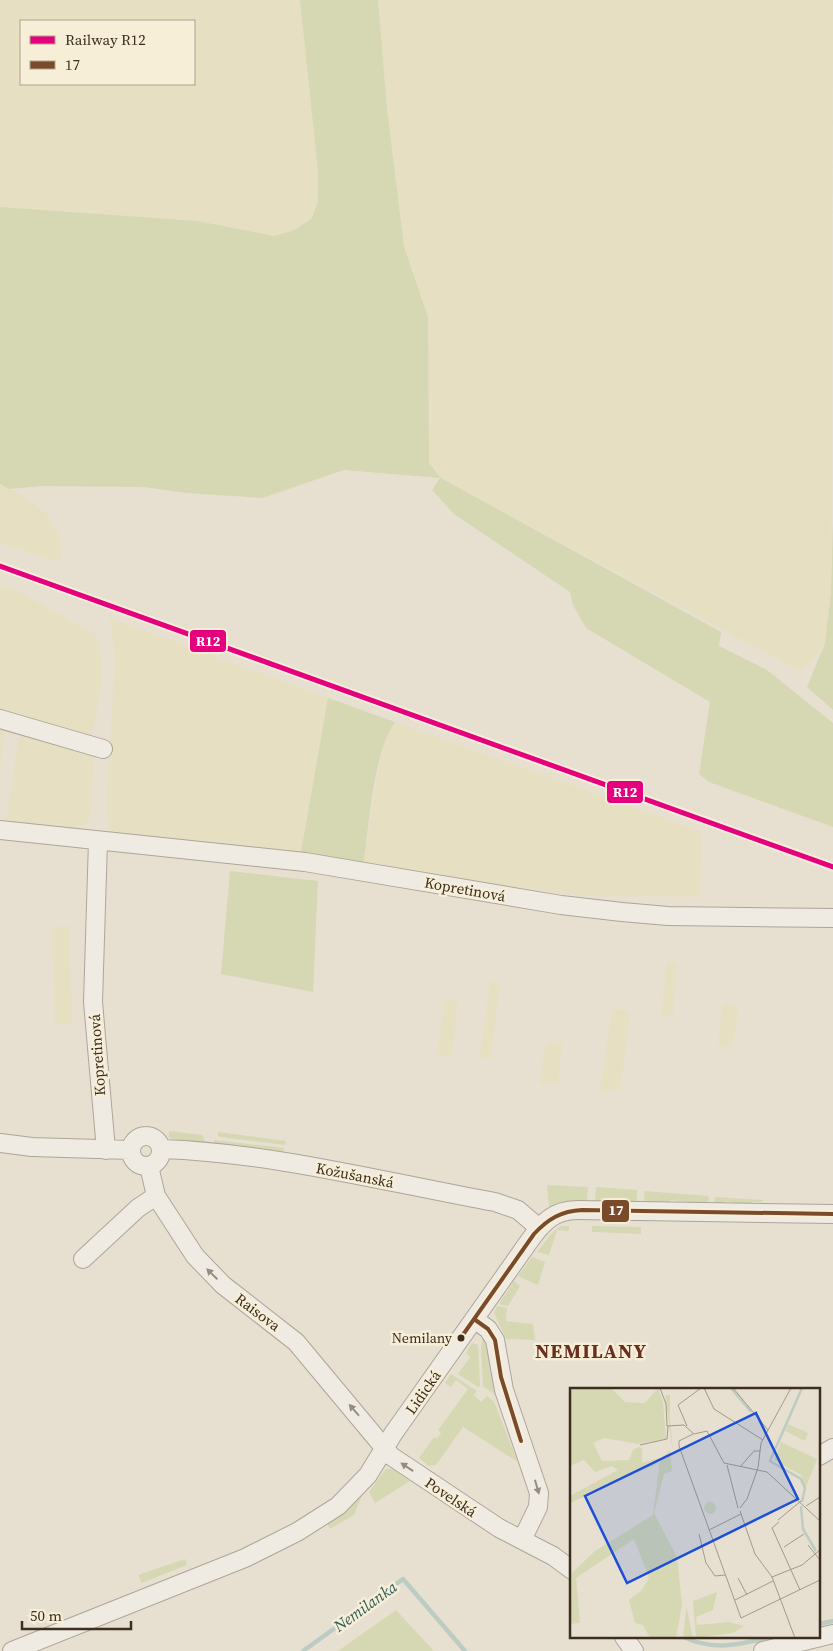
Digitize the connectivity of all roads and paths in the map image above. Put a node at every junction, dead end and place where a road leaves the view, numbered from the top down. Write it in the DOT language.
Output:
graph roads {
  1 [pos="0,719"];
  2 [pos="103,749"];
  3 [pos="0,830"];
  4 [pos="98,841"];
  5 [pos="833,918"];
  6 [pos="0,1144"];
  7 [pos="106,1150"];
  8 [pos="131,1150"];
  9 [pos="162,1150"];
  10 [pos="149,1166"];
  11 [pos="156,1196"];
  12 [pos="833,1214"];
  13 [pos="539,1228"];
  14 [pos="83,1259"];
  15 [pos="474,1319"];
  16 [pos="384,1448"];
  17 [pos="833,1448"];
  18 [pos="820,1455"];
  19 [pos="522,1540"];
  20 [pos="570,1569"];
  21 [pos="833,1634"];
  22 [pos="820,1637"];
  23 [pos="625,1638"];
  24 [pos="817,1638"];
  25 [pos="12,1651"];
  26 [pos="634,1651"];
  27 [pos="763,1651"];
  1 -- 2 [label="street"];
  3 -- 4 [label="street, Kopretinová"];
  4 -- 5 [label="street, Kopretinová"];
  4 -- 7 [label="street, Kopretinová"];
  6 -- 7 [label="street"];
  7 -- 8 [label="street"];
  8 -- 9 [label="street"];
  8 -- 10 [label="street"];
  9 -- 10 [label="street"];
  9 -- 13 [label="street, Kožušanská"];
  10 -- 11 [label="street, Raisova"];
  11 -- 14 [label="street"];
  16 -- 11 [label="street, Raisova, one-way"];
  12 -- 13 [label="street, Lidická"];
  13 -- 15 [label="street, Lidická"];
  15 -- 16 [label="street, Lidická"];
  15 -- 19 [label="street, one-way"];
  19 -- 16 [label="street, Povelská, one-way"];
  16 -- 25 [label="street, Lidická"];
  17 -- 18 [label="street"];
  19 -- 20 [label="street, Povelská"];
  21 -- 22 [label="street"];
  23 -- 26 [label="street"];
  24 -- 27 [label="street"];
}
